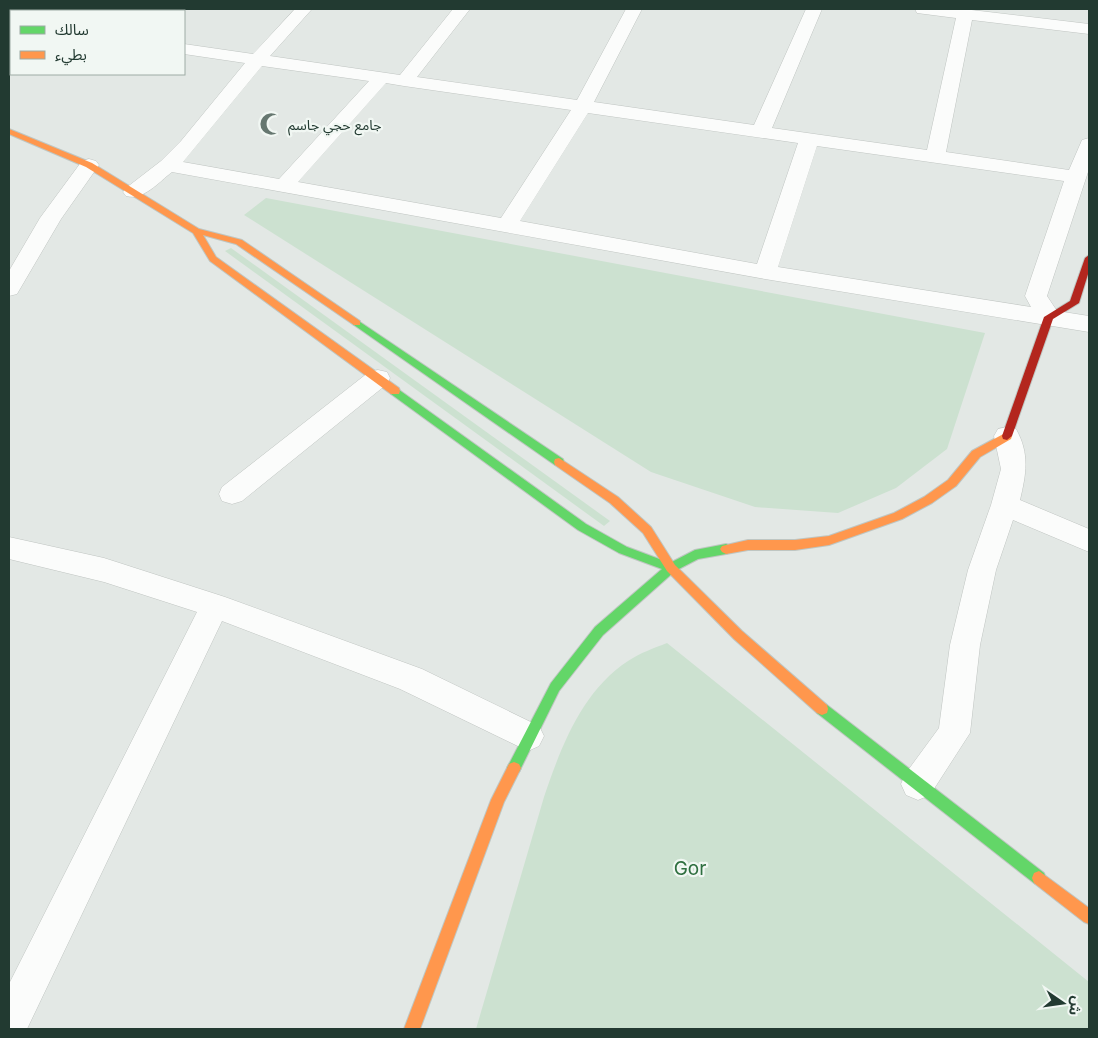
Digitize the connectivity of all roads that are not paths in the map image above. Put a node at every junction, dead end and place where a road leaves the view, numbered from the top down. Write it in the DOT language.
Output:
graph roads {
  1 [pos="304,9"];
  2 [pos="462,9"];
  3 [pos="634,9"];
  4 [pos="814,9"];
  5 [pos="932,9"];
  6 [pos="965,14"];
  7 [pos="1089,29"];
  8 [pos="185,49"];
  9 [pos="258,59"];
  10 [pos="382,77"];
  11 [pos="404,80"];
  12 [pos="583,106"];
  13 [pos="9,130"];
  14 [pos="761,132"];
  15 [pos="808,140"];
  16 [pos="1089,144"];
  17 [pos="935,157"];
  18 [pos="90,165"];
  19 [pos="168,165"];
  20 [pos="1076,177"];
  21 [pos="284,186"];
  22 [pos="134,192"];
  23 [pos="506,226"];
  24 [pos="196,231"];
  25 [pos="1089,258"];
  26 [pos="765,272"];
  27 [pos="9,289"];
  28 [pos="1049,318"];
  29 [pos="1089,324"];
  30 [pos="378,378"];
  31 [pos="1007,436"];
  32 [pos="232,494"];
  33 [pos="1005,505"];
  34 [pos="1089,541"];
  35 [pos="9,548"];
  36 [pos="671,568"];
  37 [pos="215,606"];
  38 [pos="528,736"];
  39 [pos="918,784"];
  40 [pos="1089,917"];
  41 [pos="9,1024"];
  42 [pos="412,1029"];
  1 -- 9 [label="street"];
  2 -- 11 [label="street"];
  3 -- 12 [label="street"];
  4 -- 14 [label="street"];
  5 -- 6 [label="street"];
  6 -- 7 [label="street"];
  6 -- 17 [label="street"];
  8 -- 9 [label="street"];
  9 -- 10 [label="street"];
  9 -- 19 [label="street"];
  10 -- 11 [label="street"];
  10 -- 21 [label="street"];
  11 -- 12 [label="street"];
  12 -- 14 [label="street"];
  12 -- 23 [label="street"];
  13 -- 18 [label="main road"];
  14 -- 15 [label="street"];
  15 -- 17 [label="street"];
  15 -- 26 [label="street"];
  16 -- 20 [label="street"];
  17 -- 20 [label="street"];
  18 -- 22 [label="main road"];
  18 -- 27 [label="street"];
  19 -- 21 [label="street"];
  19 -- 22 [label="street"];
  20 -- 28 [label="street"];
  21 -- 23 [label="street"];
  22 -- 24 [label="main road"];
  23 -- 26 [label="street"];
  24 -- 30 [label="main road"];
  24 -- 36 [label="main road"];
  25 -- 28 [label="main road"];
  26 -- 28 [label="street"];
  28 -- 29 [label="street"];
  28 -- 31 [label="main road"];
  30 -- 32 [label="street"];
  30 -- 36 [label="main road"];
  31 -- 33 [label="street"];
  31 -- 36 [label="main road"];
  33 -- 34 [label="street"];
  33 -- 39 [label="street"];
  35 -- 37 [label="street"];
  36 -- 38 [label="main road"];
  36 -- 39 [label="main road"];
  37 -- 38 [label="street"];
  37 -- 41 [label="street"];
  38 -- 42 [label="main road"];
  39 -- 40 [label="main road"];
}
